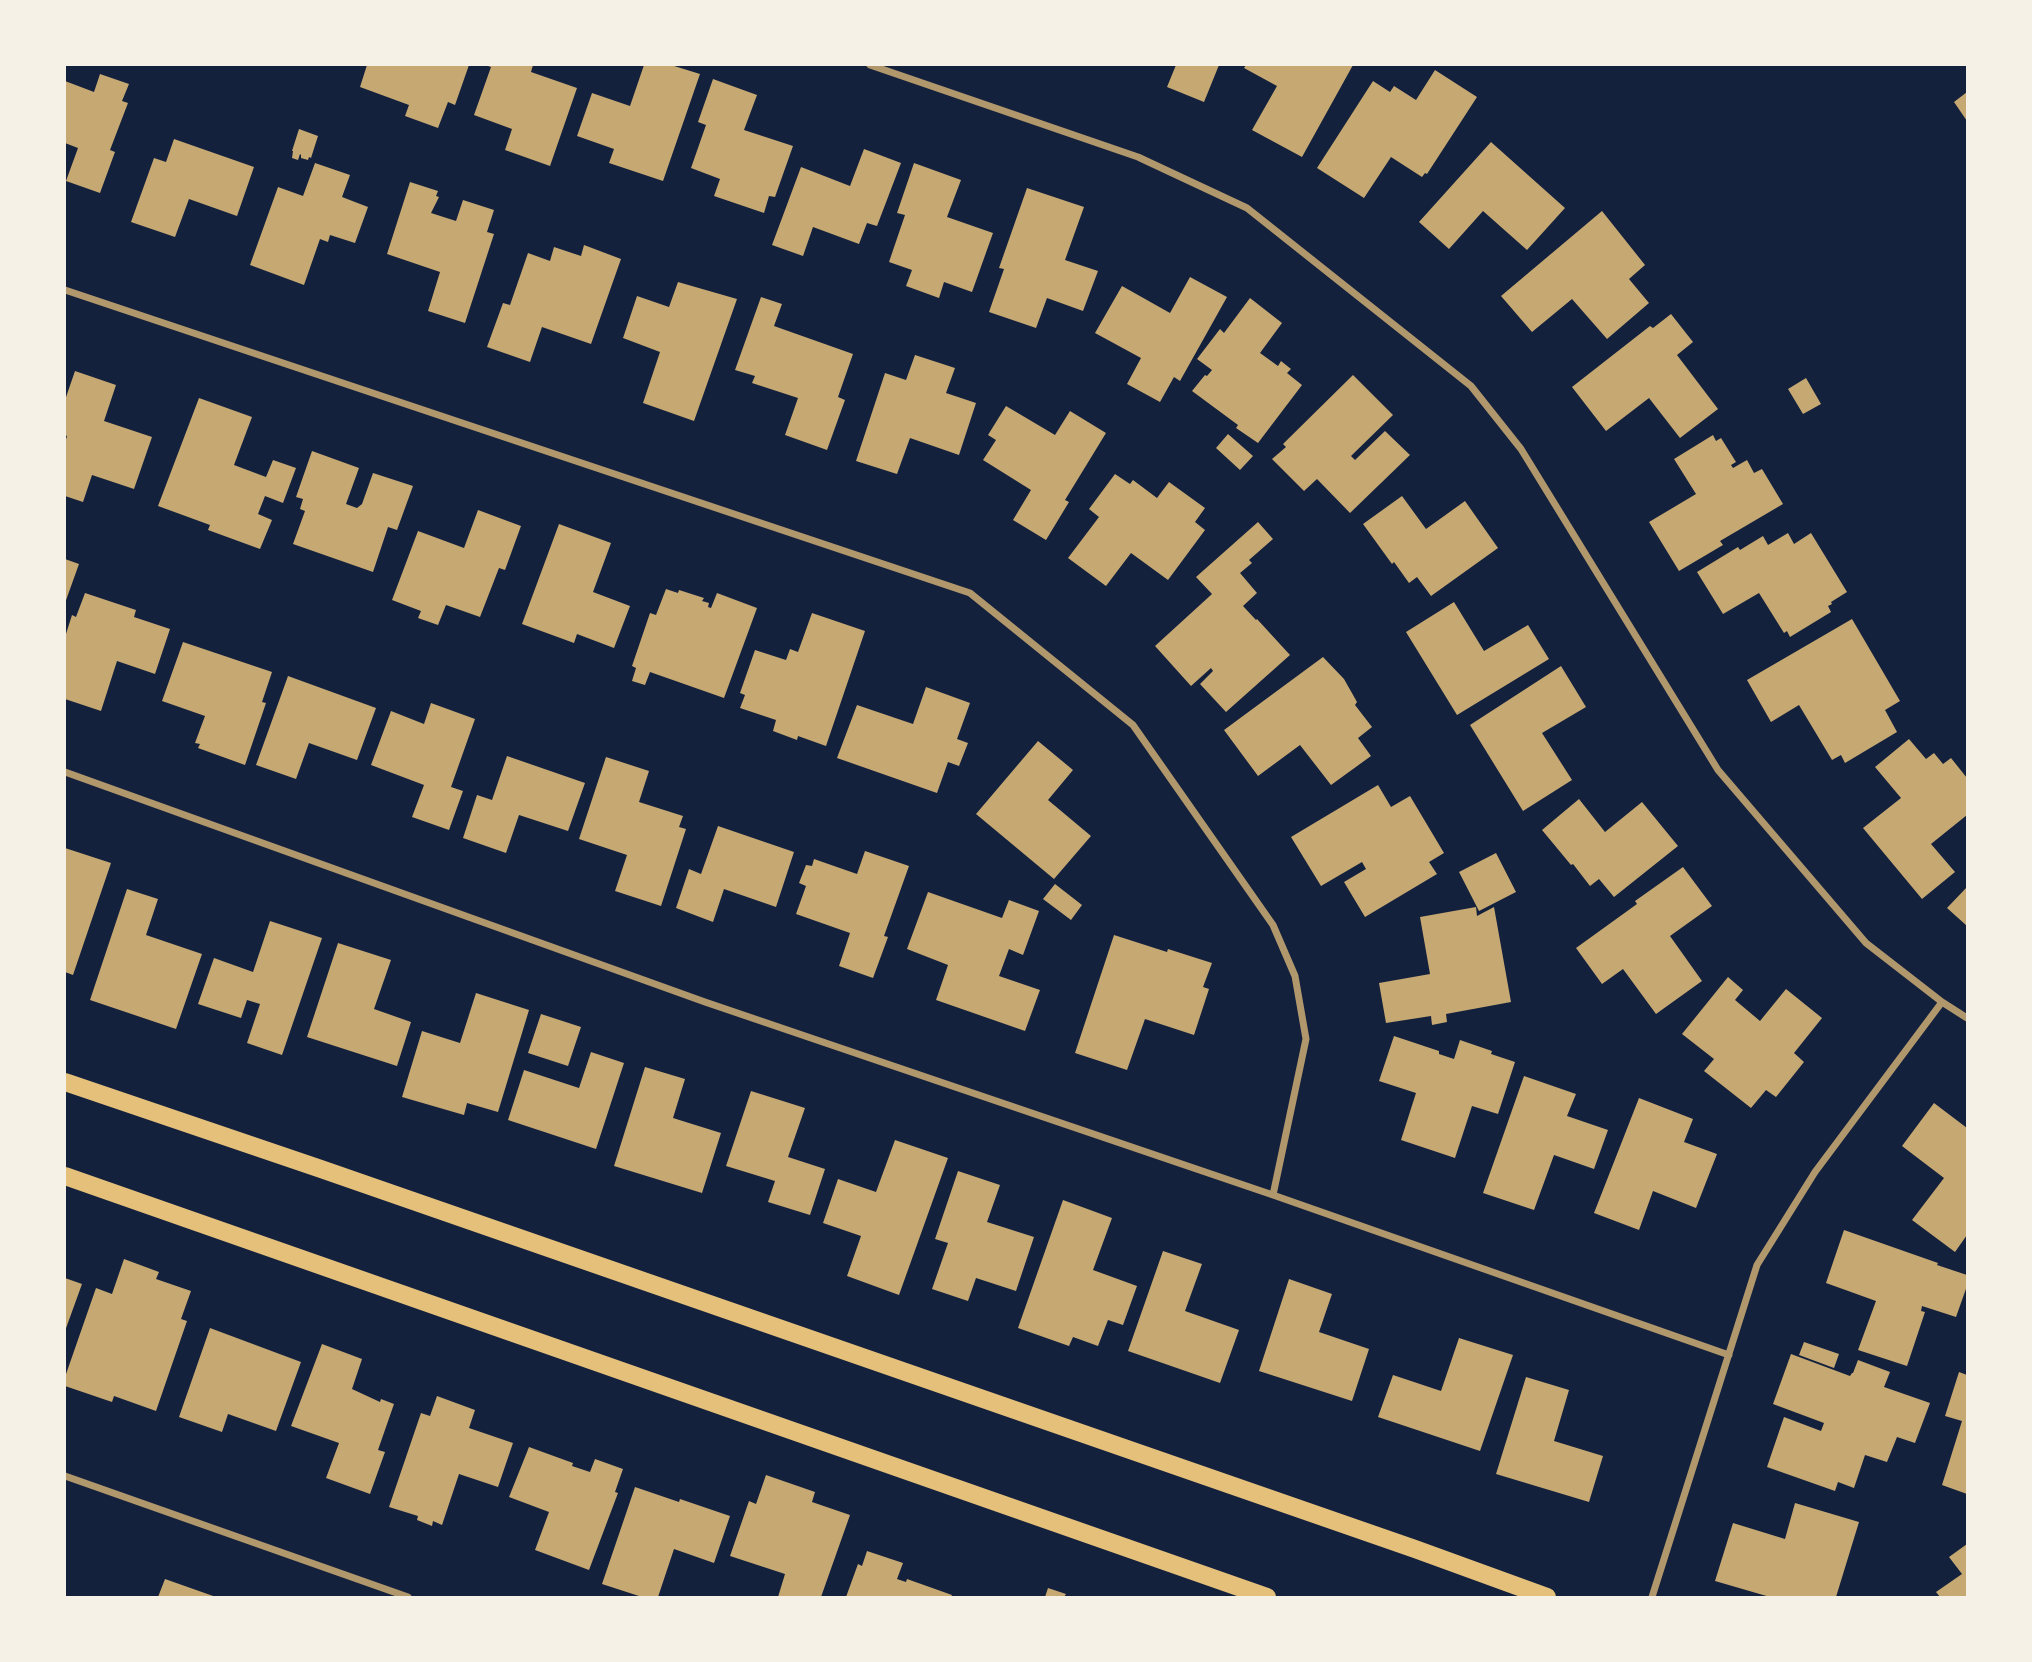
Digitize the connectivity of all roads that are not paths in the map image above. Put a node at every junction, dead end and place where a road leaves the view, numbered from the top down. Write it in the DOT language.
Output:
graph roads {
  1 [pos="870,65"];
  2 [pos="65,290"];
  3 [pos="65,772"];
  4 [pos="1942,1002"];
  5 [pos="1967,1018"];
  6 [pos="65,1082"];
  7 [pos="65,1176"];
  8 [pos="1273,1195"];
  9 [pos="1729,1355"];
  10 [pos="65,1476"];
  11 [pos="408,1597"];
  12 [pos="1267,1597"];
  13 [pos="1547,1597"];
  14 [pos="1652,1597"];
  1 -- 4 [label="street"];
  2 -- 8 [label="street"];
  3 -- 8 [label="street"];
  4 -- 5 [label="street"];
  4 -- 9 [label="street"];
  6 -- 13 [label="main road"];
  7 -- 12 [label="main road"];
  8 -- 9 [label="street"];
  9 -- 14 [label="street"];
  10 -- 11 [label="street"];
}
